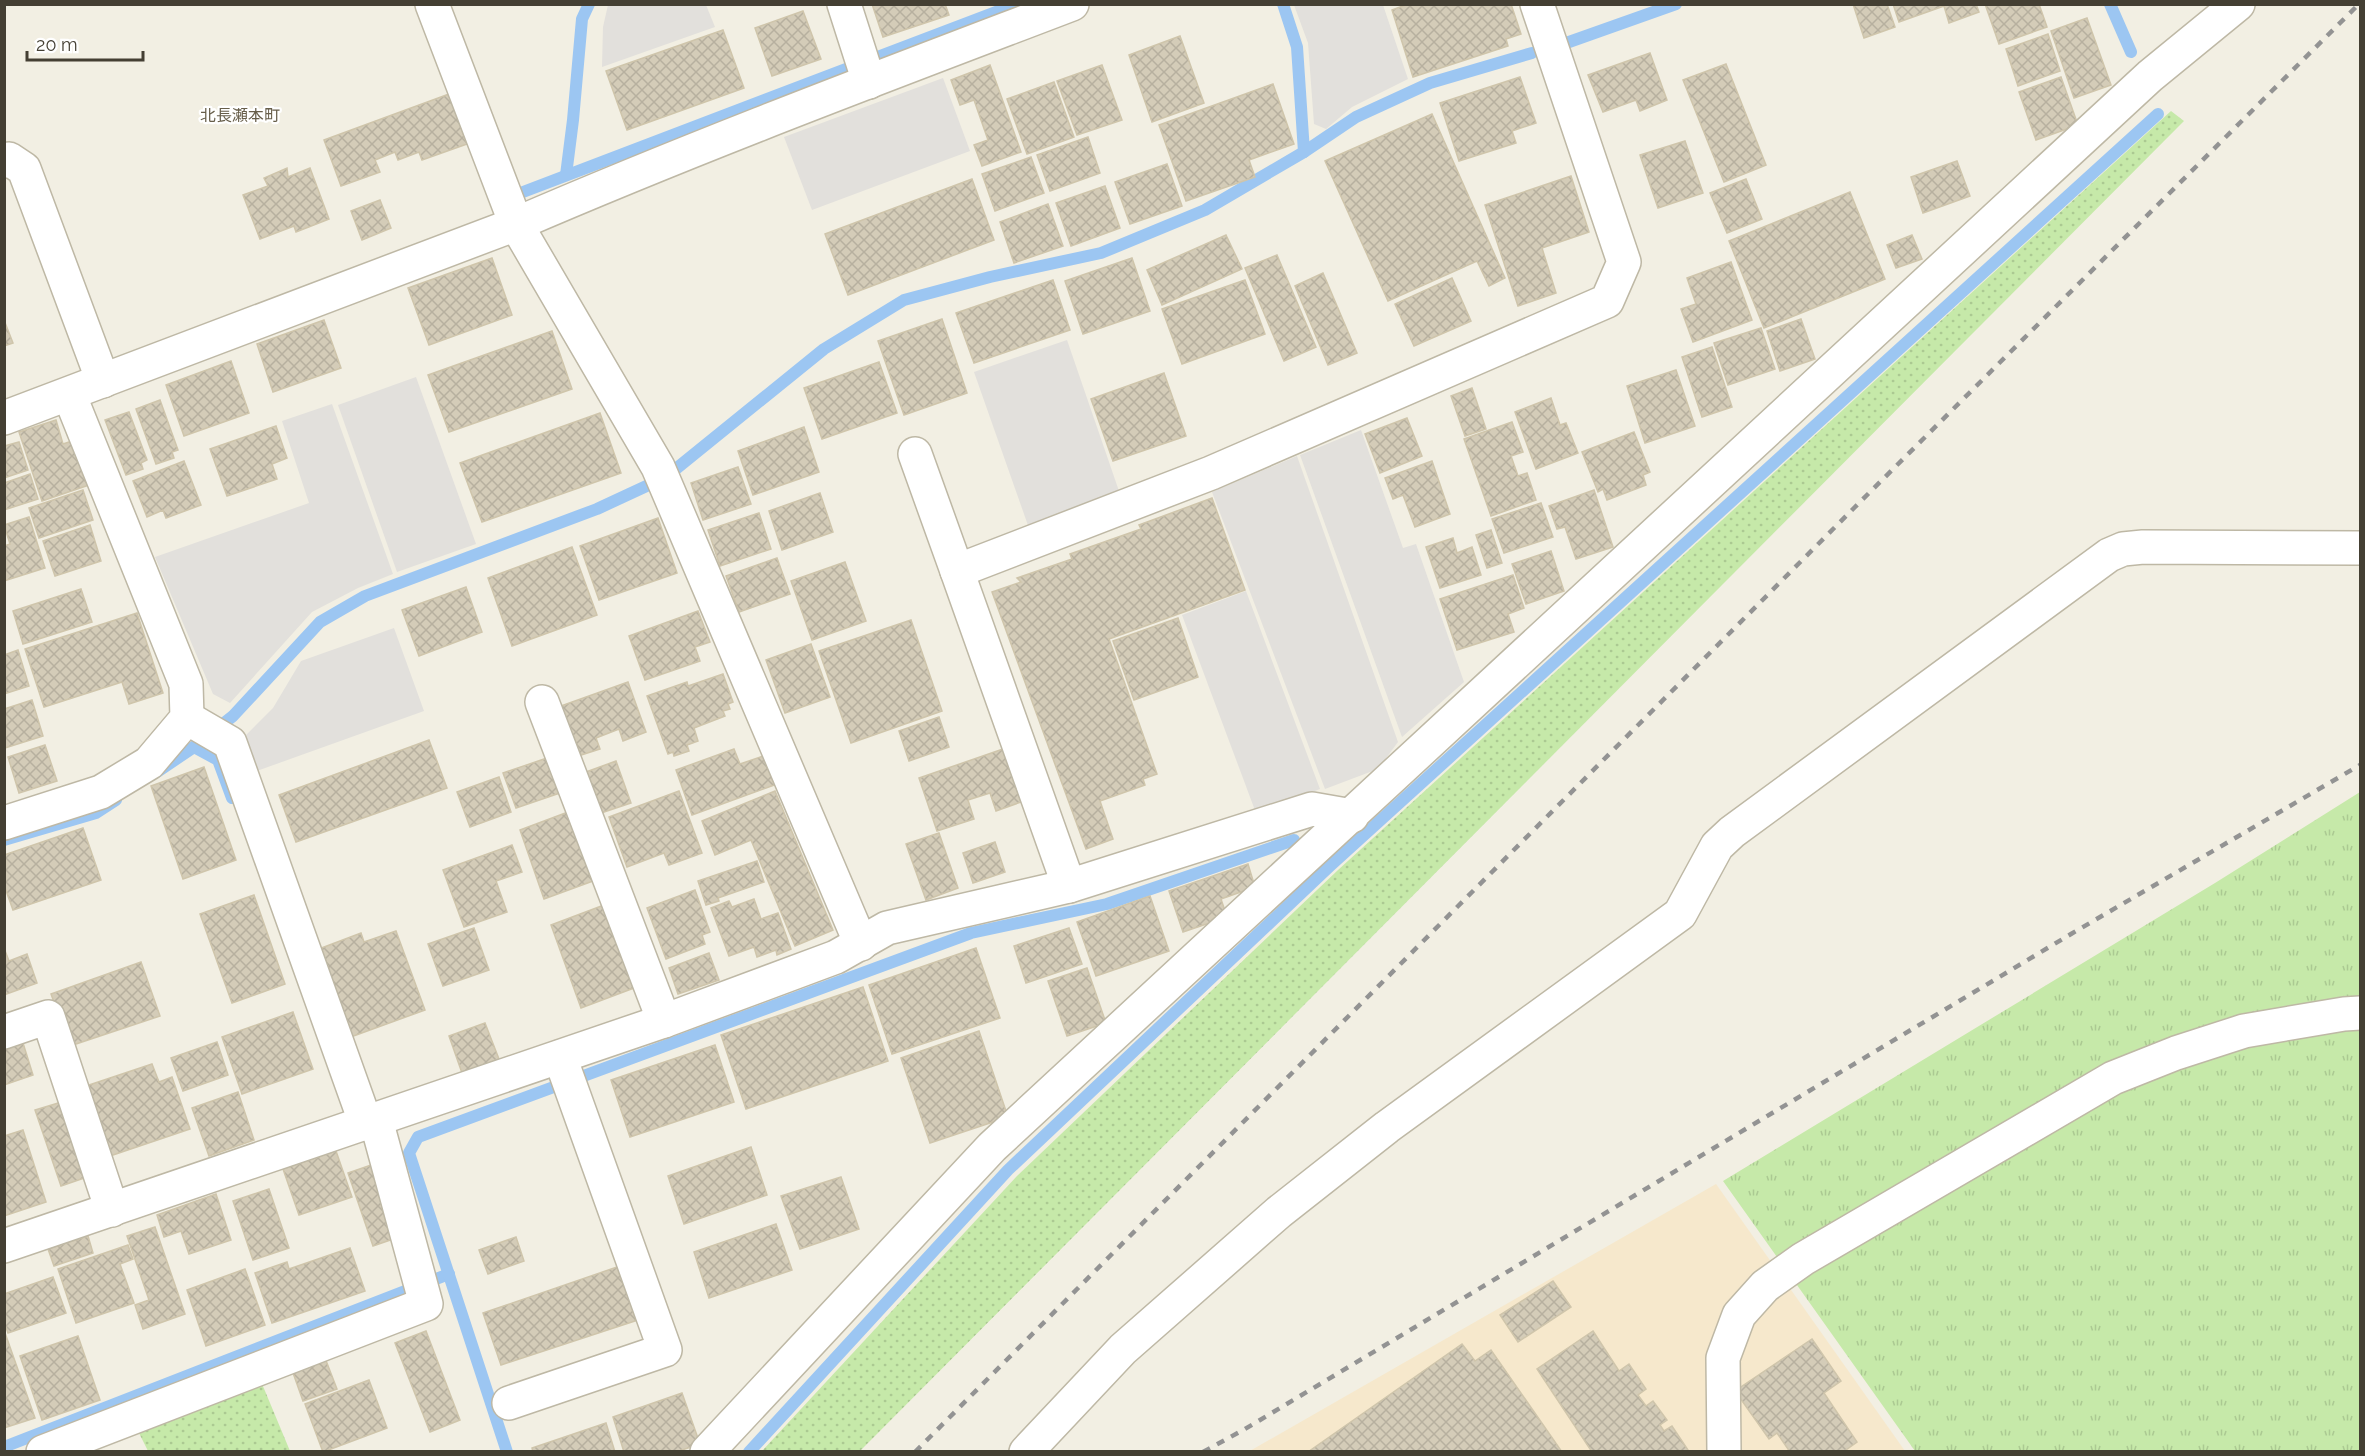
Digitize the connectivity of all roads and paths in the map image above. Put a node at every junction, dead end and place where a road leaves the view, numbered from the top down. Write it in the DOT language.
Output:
graph roads {
  1 [pos="432,4"];
  2 [pos="844,4"];
  3 [pos="1072,4"];
  4 [pos="1536,4"];
  5 [pos="2238,4"];
  6 [pos="864,69"];
  7 [pos="4,161"];
  8 [pos="516,224"];
  9 [pos="103,381"];
  10 [pos="69,394"];
  11 [pos="4,418"];
  12 [pos="915,454"];
  13 [pos="2361,548"];
  14 [pos="957,571"];
  15 [pos="542,702"];
  16 [pos="206,729"];
  17 [pos="1352,816"];
  18 [pos="4,823"];
  19 [pos="1069,886"];
  20 [pos="861,944"];
  21 [pos="2361,1013"];
  22 [pos="664,1021"];
  23 [pos="4,1032"];
  24 [pos="566,1073"];
  25 [pos="371,1122"];
  26 [pos="112,1210"];
  27 [pos="4,1246"];
  28 [pos="509,1403"];
  29 [pos="43,1452"];
  30 [pos="707,1452"];
  31 [pos="1026,1452"];
  32 [pos="1724,1452"];
  1 -- 8 [label="street"];
  2 -- 6 [label="street"];
  3 -- 6 [label="street"];
  4 -- 14 [label="street"];
  5 -- 17 [label="street"];
  6 -- 8 [label="street"];
  7 -- 9 [label="street"];
  8 -- 9 [label="street"];
  8 -- 20 [label="street"];
  9 -- 10 [label="street"];
  10 -- 11 [label="street"];
  10 -- 16 [label="street"];
  12 -- 14 [label="street"];
  13 -- 31 [label="street"];
  14 -- 19 [label="street"];
  15 -- 22 [label="street"];
  16 -- 18 [label="street"];
  16 -- 25 [label="street"];
  17 -- 19 [label="street"];
  17 -- 30 [label="street"];
  19 -- 20 [label="street"];
  20 -- 22 [label="street"];
  21 -- 32 [label="street"];
  22 -- 24 [label="street"];
  23 -- 26 [label="street"];
  24 -- 25 [label="street"];
  24 -- 28 [label="street"];
  25 -- 26 [label="street"];
  25 -- 29 [label="street"];
  26 -- 27 [label="street"];
}
